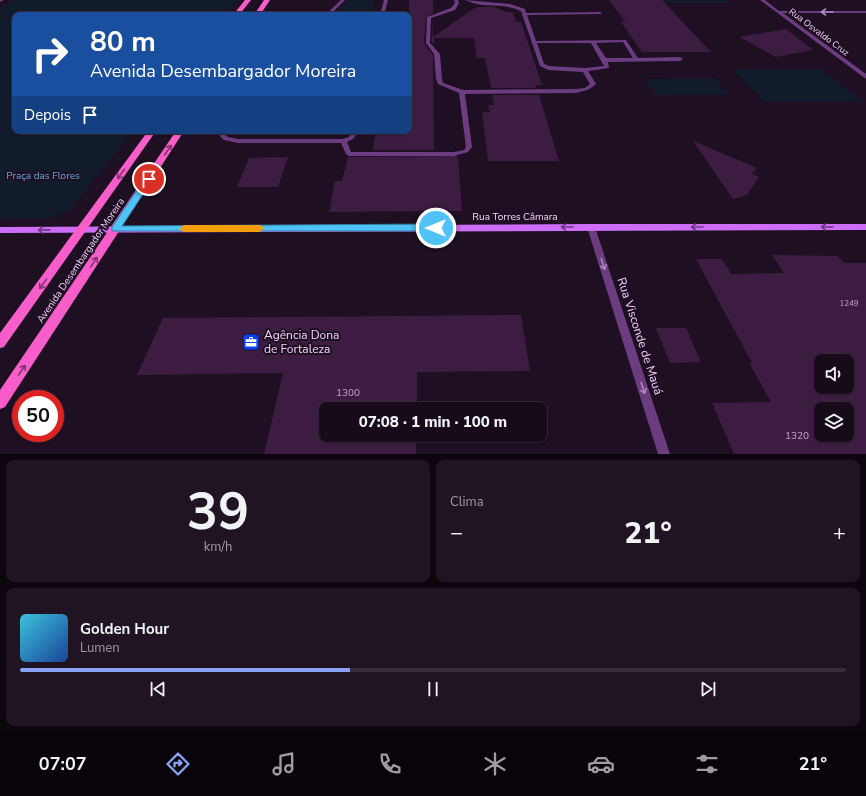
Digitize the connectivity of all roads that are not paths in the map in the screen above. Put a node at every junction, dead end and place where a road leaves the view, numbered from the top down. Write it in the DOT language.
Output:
graph roads {
  1 [pos="248,0"];
  2 [pos="267,0"];
  3 [pos="344,0"];
  4 [pos="386,0"];
  5 [pos="456,0"];
  6 [pos="467,0"];
  7 [pos="762,0"];
  8 [pos="238,12"];
  9 [pos="259,12"];
  10 [pos="330,12"];
  11 [pos="383,12"];
  12 [pos="778,12"];
  13 [pos="866,12"];
  14 [pos="524,14"];
  15 [pos="599,14"];
  16 [pos="534,42"];
  17 [pos="593,42"];
  18 [pos="636,59"];
  19 [pos="680,59"];
  20 [pos="604,60"];
  21 [pos="585,70"];
  22 [pos="866,78"];
  23 [pos="462,92"];
  24 [pos="150,134"];
  25 [pos="178,134"];
  26 [pos="220,134"];
  27 [pos="354,134"];
  28 [pos="342,140"];
  29 [pos="591,227"];
  30 [pos="866,227"];
  31 [pos="116,229"];
  32 [pos="0,230"];
  33 [pos="83,230"];
  34 [pos="0,343"];
  35 [pos="0,402"];
  36 [pos="664,454"];
  1 -- 8 [label="main road"];
  2 -- 9 [label="main road"];
  3 -- 10 [label="street"];
  4 -- 11 [label="street"];
  5 -- 23 [label="street"];
  6 -- 14 [label="street"];
  7 -- 12 [label="street, Rua Osvaldo Cruz"];
  13 -- 12 [label="street, one-way"];
  12 -- 22 [label="street, Rua Osvaldo Cruz"];
  14 -- 15 [label="street"];
  14 -- 16 [label="street"];
  16 -- 17 [label="street"];
  16 -- 21 [label="street"];
  17 -- 18 [label="street"];
  17 -- 20 [label="street"];
  18 -- 19 [label="street"];
  18 -- 20 [label="street"];
  20 -- 21 [label="street"];
  21 -- 23 [label="street"];
  23 -- 28 [label="street"];
  24 -- 33 [label="main road, Avenida Desembargador Moreira, one-way"];
  31 -- 25 [label="main road, Avenida Desembargador Moreira, one-way"];
  26 -- 28 [label="street"];
  27 -- 28 [label="street"];
  30 -- 29 [label="main road, Rua Torres Câmara, one-way"];
  29 -- 31 [label="main road, Rua Torres Câmara, one-way"];
  29 -- 36 [label="street, Rua Visconde de Mauá, one-way"];
  31 -- 33 [label="main road, Rua Torres Câmara"];
  35 -- 31 [label="main road, Avenida Desembargador Moreira, one-way"];
  33 -- 32 [label="main road, Rua Torres Câmara, one-way"];
  33 -- 34 [label="main road, Avenida Desembargador Moreira, one-way"];
}
